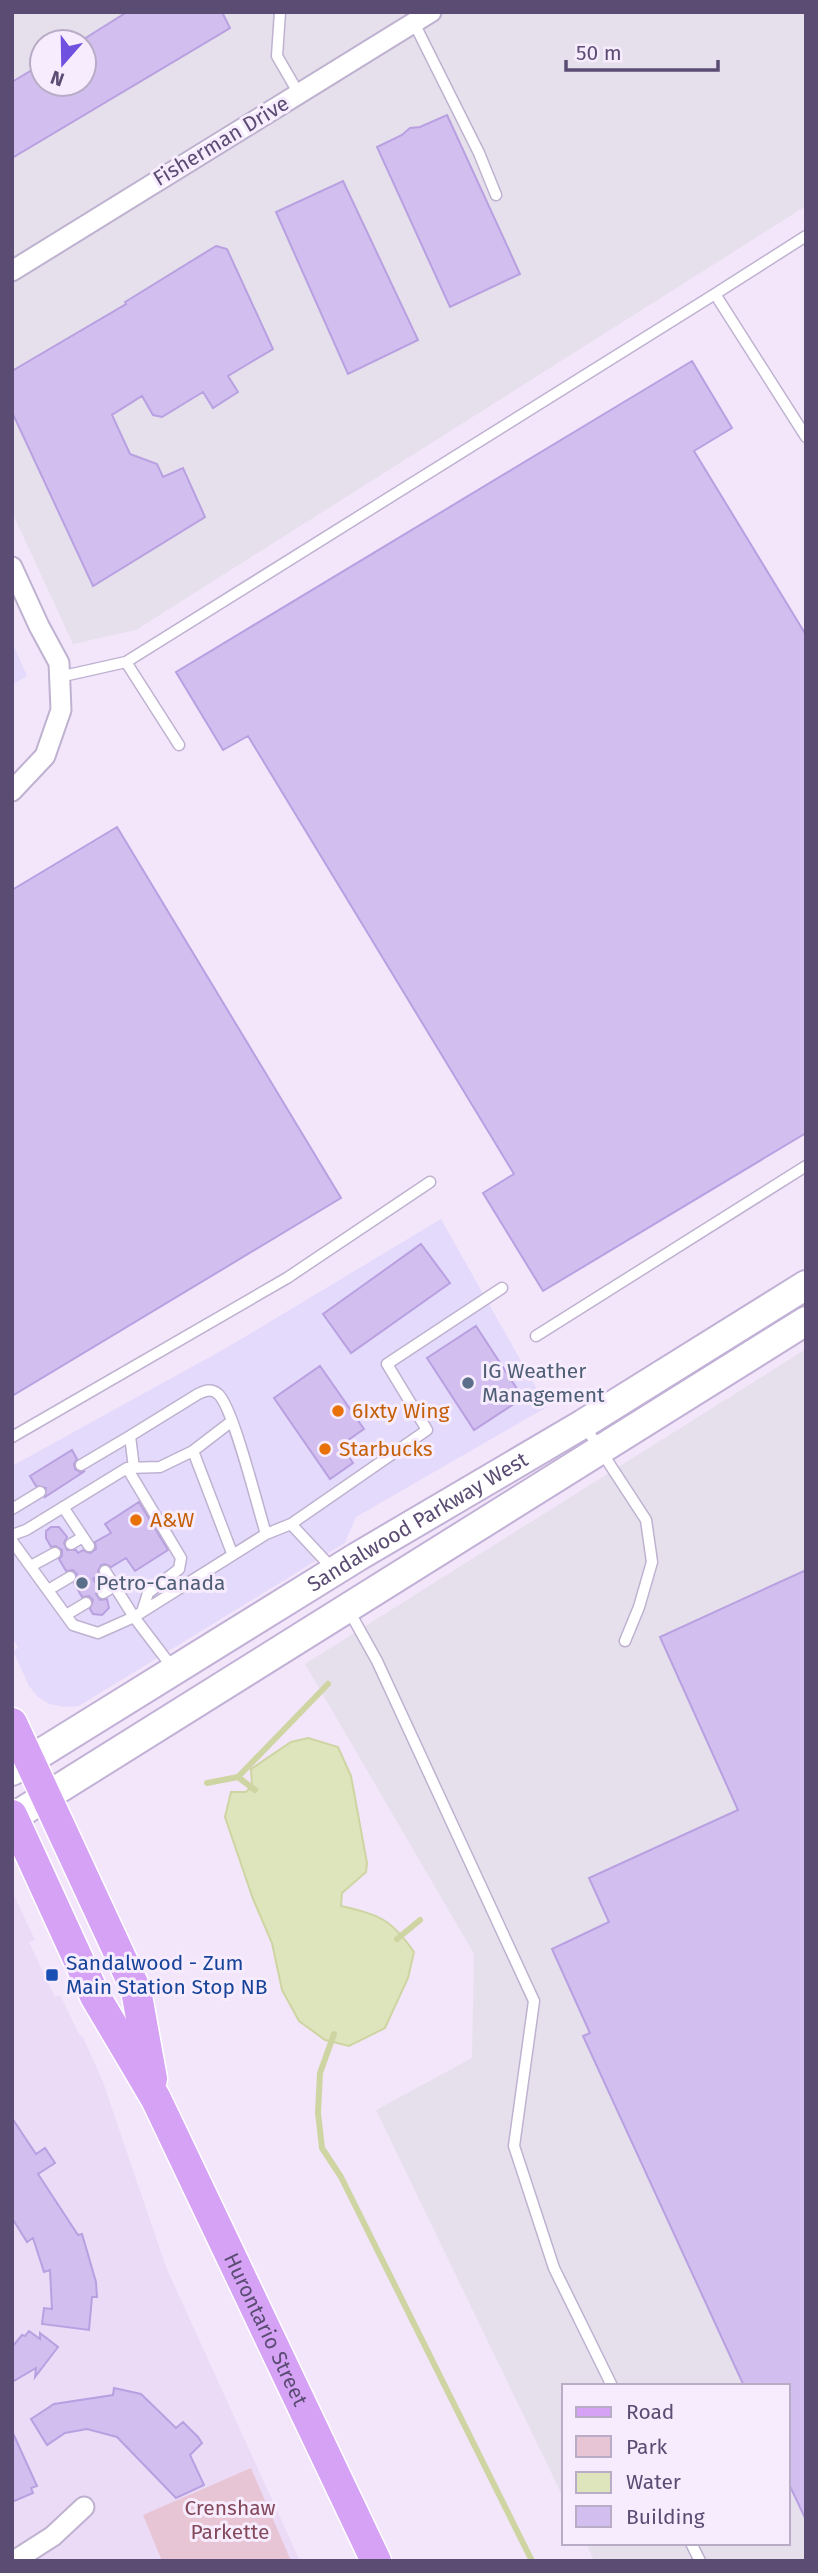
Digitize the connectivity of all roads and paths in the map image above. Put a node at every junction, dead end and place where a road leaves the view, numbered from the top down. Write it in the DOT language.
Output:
graph roads {
  1 [pos="280,12"];
  2 [pos="431,12"];
  3 [pos="414,23"];
  4 [pos="299,94"];
  5 [pos="495,194"];
  6 [pos="806,236"];
  7 [pos="12,271"];
  8 [pos="715,294"];
  9 [pos="806,437"];
  10 [pos="12,567"];
  11 [pos="126,662"];
  12 [pos="59,677"];
  13 [pos="178,745"];
  14 [pos="12,791"];
  15 [pos="806,1166"];
  16 [pos="430,1182"];
  17 [pos="806,1285"];
  18 [pos="502,1288"];
  19 [pos="806,1321"];
  20 [pos="536,1336"];
  21 [pos="232,1421"];
  22 [pos="583,1424"];
  23 [pos="130,1436"];
  24 [pos="12,1437"];
  25 [pos="599,1450"];
  26 [pos="193,1451"];
  27 [pos="81,1465"];
  28 [pos="131,1468"];
  29 [pos="40,1492"];
  30 [pos="63,1507"];
  31 [pos="12,1509"];
  32 [pos="291,1524"];
  33 [pos="266,1534"];
  34 [pos="12,1535"];
  35 [pos="12,1541"];
  36 [pos="71,1544"];
  37 [pos="55,1553"];
  38 [pos="232,1553"];
  39 [pos="31,1566"];
  40 [pos="105,1571"];
  41 [pos="335,1571"];
  42 [pos="70,1577"];
  43 [pos="115,1587"];
  44 [pos="48,1590"];
  45 [pos="103,1593"];
  46 [pos="86,1602"];
  47 [pos="348,1608"];
  48 [pos="138,1614"];
  49 [pos="66,1615"];
  50 [pos="625,1641"];
  51 [pos="174,1671"];
  52 [pos="12,1723"];
  53 [pos="21,1765"];
  54 [pos="46,1796"];
  55 [pos="13,1817"];
  56 [pos="156,2099"];
  57 [pos="611,2384"];
  58 [pos="85,2507"];
  59 [pos="692,2545"];
  60 [pos="14,2561"];
  61 [pos="376,2561"];
  62 [pos="699,2561"];
  1 -- 4 [label="lane"];
  2 -- 3 [label="street, Fisherman Drive"];
  3 -- 4 [label="street, Fisherman Drive"];
  3 -- 5 [label="lane"];
  4 -- 7 [label="street, Fisherman Drive"];
  6 -- 8 [label="lane"];
  8 -- 9 [label="lane"];
  8 -- 11 [label="lane"];
  10 -- 12 [label="street"];
  11 -- 12 [label="lane"];
  11 -- 13 [label="lane"];
  12 -- 14 [label="street"];
  15 -- 20 [label="lane"];
  16 -- 24 [label="lane"];
  17 -- 22 [label="main road, Sandalwood Parkway West"];
  18 -- 32 [label="lane"];
  19 -- 25 [label="main road, Sandalwood Parkway West"];
  21 -- 23 [label="lane"];
  21 -- 26 [label="lane"];
  21 -- 33 [label="lane"];
  22 -- 25 [label="lane"];
  22 -- 41 [label="main road, Sandalwood Parkway West"];
  23 -- 27 [label="lane"];
  23 -- 28 [label="lane"];
  25 -- 47 [label="main road, Sandalwood Parkway West"];
  25 -- 50 [label="lane"];
  26 -- 28 [label="lane"];
  26 -- 38 [label="lane"];
  28 -- 30 [label="lane"];
  28 -- 48 [label="lane"];
  29 -- 31 [label="lane"];
  30 -- 34 [label="lane"];
  30 -- 36 [label="lane"];
  32 -- 33 [label="lane"];
  32 -- 41 [label="lane"];
  33 -- 38 [label="lane"];
  35 -- 39 [label="lane"];
  37 -- 39 [label="lane"];
  38 -- 48 [label="lane"];
  39 -- 44 [label="lane"];
  40 -- 43 [label="lane"];
  41 -- 51 [label="main road, Sandalwood Parkway West"];
  42 -- 44 [label="lane"];
  43 -- 45 [label="lane"];
  43 -- 48 [label="lane"];
  44 -- 49 [label="lane"];
  46 -- 49 [label="lane"];
  47 -- 54 [label="main road, Sandalwood Parkway West"];
  47 -- 57 [label="lane"];
  48 -- 49 [label="lane"];
  48 -- 51 [label="lane"];
  51 -- 53 [label="main road, Sandalwood Parkway West"];
  52 -- 53 [label="main road, Hurontario Street"];
  53 -- 54 [label="main road, Hurontario Street"];
  54 -- 55 [label="main road, Sandalwood Parkway West"];
  54 -- 56 [label="main road, Hurontario Street"];
  55 -- 56 [label="main road, Hurontario Street"];
  56 -- 61 [label="main road, Hurontario Street"];
  58 -- 60 [label="street"];
  59 -- 62 [label="lane"];
}
